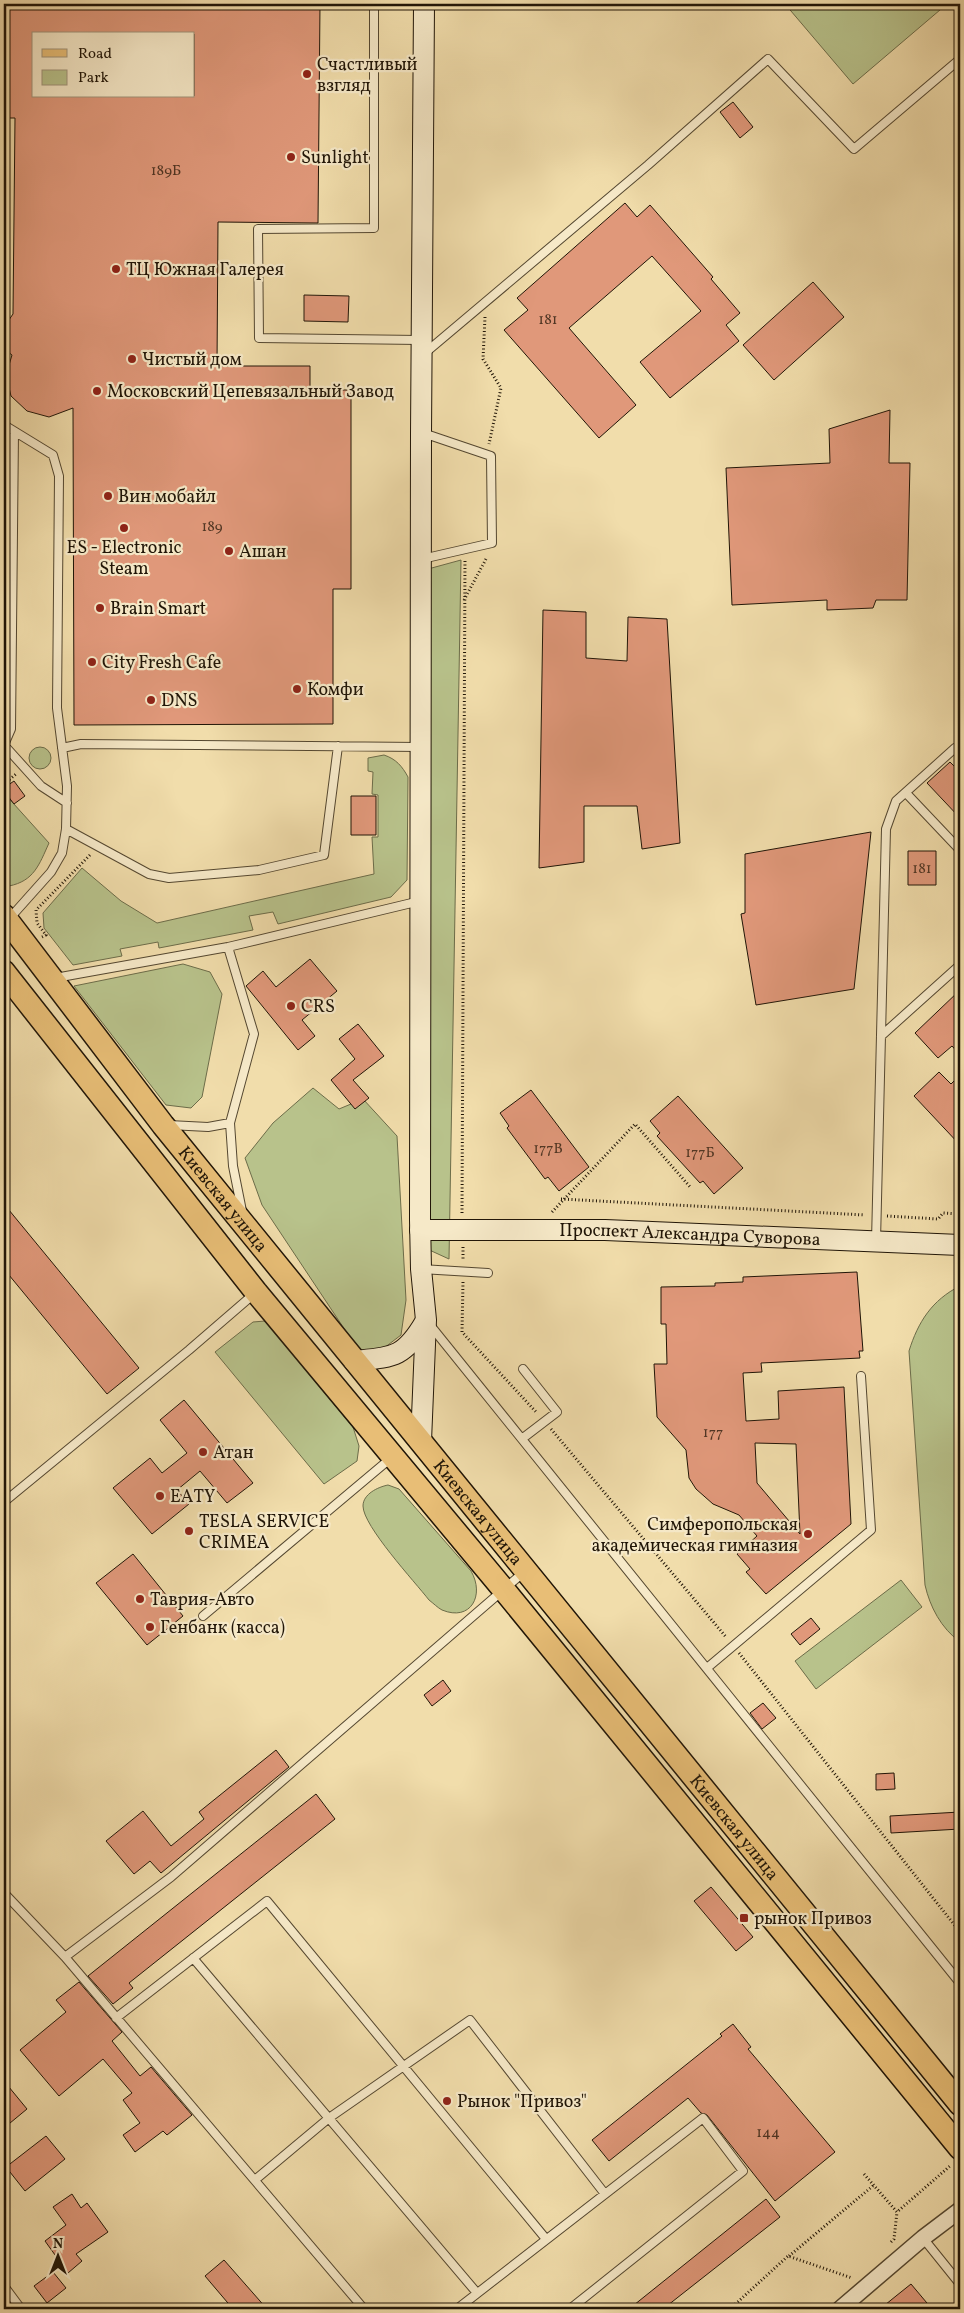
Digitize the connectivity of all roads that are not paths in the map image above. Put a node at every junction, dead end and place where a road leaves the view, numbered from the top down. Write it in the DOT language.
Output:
graph roads {
  1 [pos="374,4"];
  2 [pos="424,4"];
  3 [pos="960,59"];
  4 [pos="422,348"];
  5 [pos="4,425"];
  6 [pos="14,432"];
  7 [pos="421,433"];
  8 [pos="422,559"];
  9 [pos="4,745"];
  10 [pos="338,746"];
  11 [pos="421,747"];
  12 [pos="960,747"];
  13 [pos="62,748"];
  14 [pos="906,792"];
  15 [pos="67,803"];
  16 [pos="66,829"];
  17 [pos="960,850"];
  18 [pos="420,901"];
  19 [pos="5,920"];
  20 [pos="228,946"];
  21 [pos="960,965"];
  22 [pos="4,972"];
  23 [pos="51,979"];
  24 [pos="881,1036"];
  25 [pos="230,1123"];
  26 [pos="164,1125"];
  27 [pos="245,1226"];
  28 [pos="420,1230"];
  29 [pos="876,1243"];
  30 [pos="960,1244"];
  31 [pos="421,1269"];
  32 [pos="488,1273"];
  33 [pos="256,1292"];
  34 [pos="426,1320"];
  35 [pos="354,1361"];
  36 [pos="523,1368"];
  37 [pos="861,1376"];
  38 [pos="523,1438"];
  39 [pos="421,1441"];
  40 [pos="393,1456"];
  41 [pos="4,1502"];
  42 [pos="525,1571"];
  43 [pos="504,1590"];
  44 [pos="203,1616"];
  45 [pos="707,1668"];
  46 [pos="4,1893"];
  47 [pos="65,1957"];
  48 [pos="193,1958"];
  49 [pos="960,1984"];
  50 [pos="116,2018"];
  51 [pos="403,2066"];
  52 [pos="960,2104"];
  53 [pos="329,2118"];
  54 [pos="955,2157"];
  55 [pos="255,2180"];
  56 [pos="605,2194"];
  57 [pos="960,2210"];
  58 [pos="922,2238"];
  59 [pos="546,2240"];
  60 [pos="960,2284"];
  61 [pos="4,2286"];
  62 [pos="477,2293"];
  63 [pos="21,2309"];
  64 [pos="364,2309"];
  65 [pos="457,2309"];
  66 [pos="570,2309"];
  67 [pos="840,2309"];
  1 -- 4 [label="lane"];
  2 -- 4 [label="main road"];
  3 -- 4 [label="lane"];
  4 -- 7 [label="main road"];
  5 -- 6 [label="lane"];
  6 -- 9 [label="lane"];
  6 -- 13 [label="lane"];
  7 -- 8 [label="main road"];
  7 -- 8 [label="lane"];
  8 -- 11 [label="main road"];
  9 -- 15 [label="lane"];
  10 -- 11 [label="lane"];
  10 -- 13 [label="lane"];
  10 -- 16 [label="lane"];
  11 -- 18 [label="main road"];
  12 -- 14 [label="lane"];
  13 -- 15 [label="lane"];
  14 -- 17 [label="lane"];
  14 -- 24 [label="lane"];
  15 -- 16 [label="lane"];
  16 -- 19 [label="lane"];
  18 -- 20 [label="lane"];
  18 -- 28 [label="main road"];
  19 -- 23 [label="main road, Киевская улица"];
  20 -- 23 [label="lane"];
  20 -- 25 [label="lane"];
  21 -- 24 [label="lane"];
  22 -- 33 [label="main road, Киевская улица"];
  23 -- 26 [label="main road, Киевская улица"];
  24 -- 29 [label="lane"];
  25 -- 26 [label="lane"];
  25 -- 27 [label="lane"];
  26 -- 27 [label="main road, Киевская улица"];
  27 -- 35 [label="main road, Киевская улица"];
  28 -- 29 [label="main road, Проспект Александра Суворова"];
  28 -- 31 [label="main road"];
  29 -- 30 [label="main road, Проспект Александра Суворова"];
  31 -- 32 [label="lane"];
  31 -- 34 [label="main road"];
  33 -- 40 [label="main road, Киевская улица"];
  33 -- 41 [label="lane"];
  34 -- 35 [label="main road"];
  34 -- 38 [label="lane"];
  34 -- 39 [label="main road"];
  35 -- 39 [label="main road, Киевская улица"];
  36 -- 38 [label="lane"];
  37 -- 45 [label="lane"];
  38 -- 45 [label="lane"];
  39 -- 42 [label="main road, Киевская улица"];
  40 -- 43 [label="main road, Киевская улица"];
  40 -- 44 [label="lane"];
  42 -- 43 [label="lane"];
  42 -- 52 [label="main road, Киевская улица"];
  43 -- 47 [label="lane"];
  43 -- 54 [label="main road, Киевская улица"];
  45 -- 49 [label="lane"];
  46 -- 47 [label="lane"];
  47 -- 50 [label="lane"];
  48 -- 50 [label="lane"];
  48 -- 51 [label="lane"];
  48 -- 53 [label="lane"];
  50 -- 55 [label="lane"];
  51 -- 53 [label="lane"];
  51 -- 56 [label="lane"];
  51 -- 59 [label="lane"];
  53 -- 55 [label="lane"];
  53 -- 62 [label="lane"];
  55 -- 64 [label="lane"];
  56 -- 59 [label="lane"];
  56 -- 66 [label="lane"];
  57 -- 58 [label="street"];
  58 -- 60 [label="lane"];
  58 -- 67 [label="street"];
  59 -- 62 [label="lane"];
  61 -- 63 [label="lane"];
  62 -- 65 [label="lane"];
}
